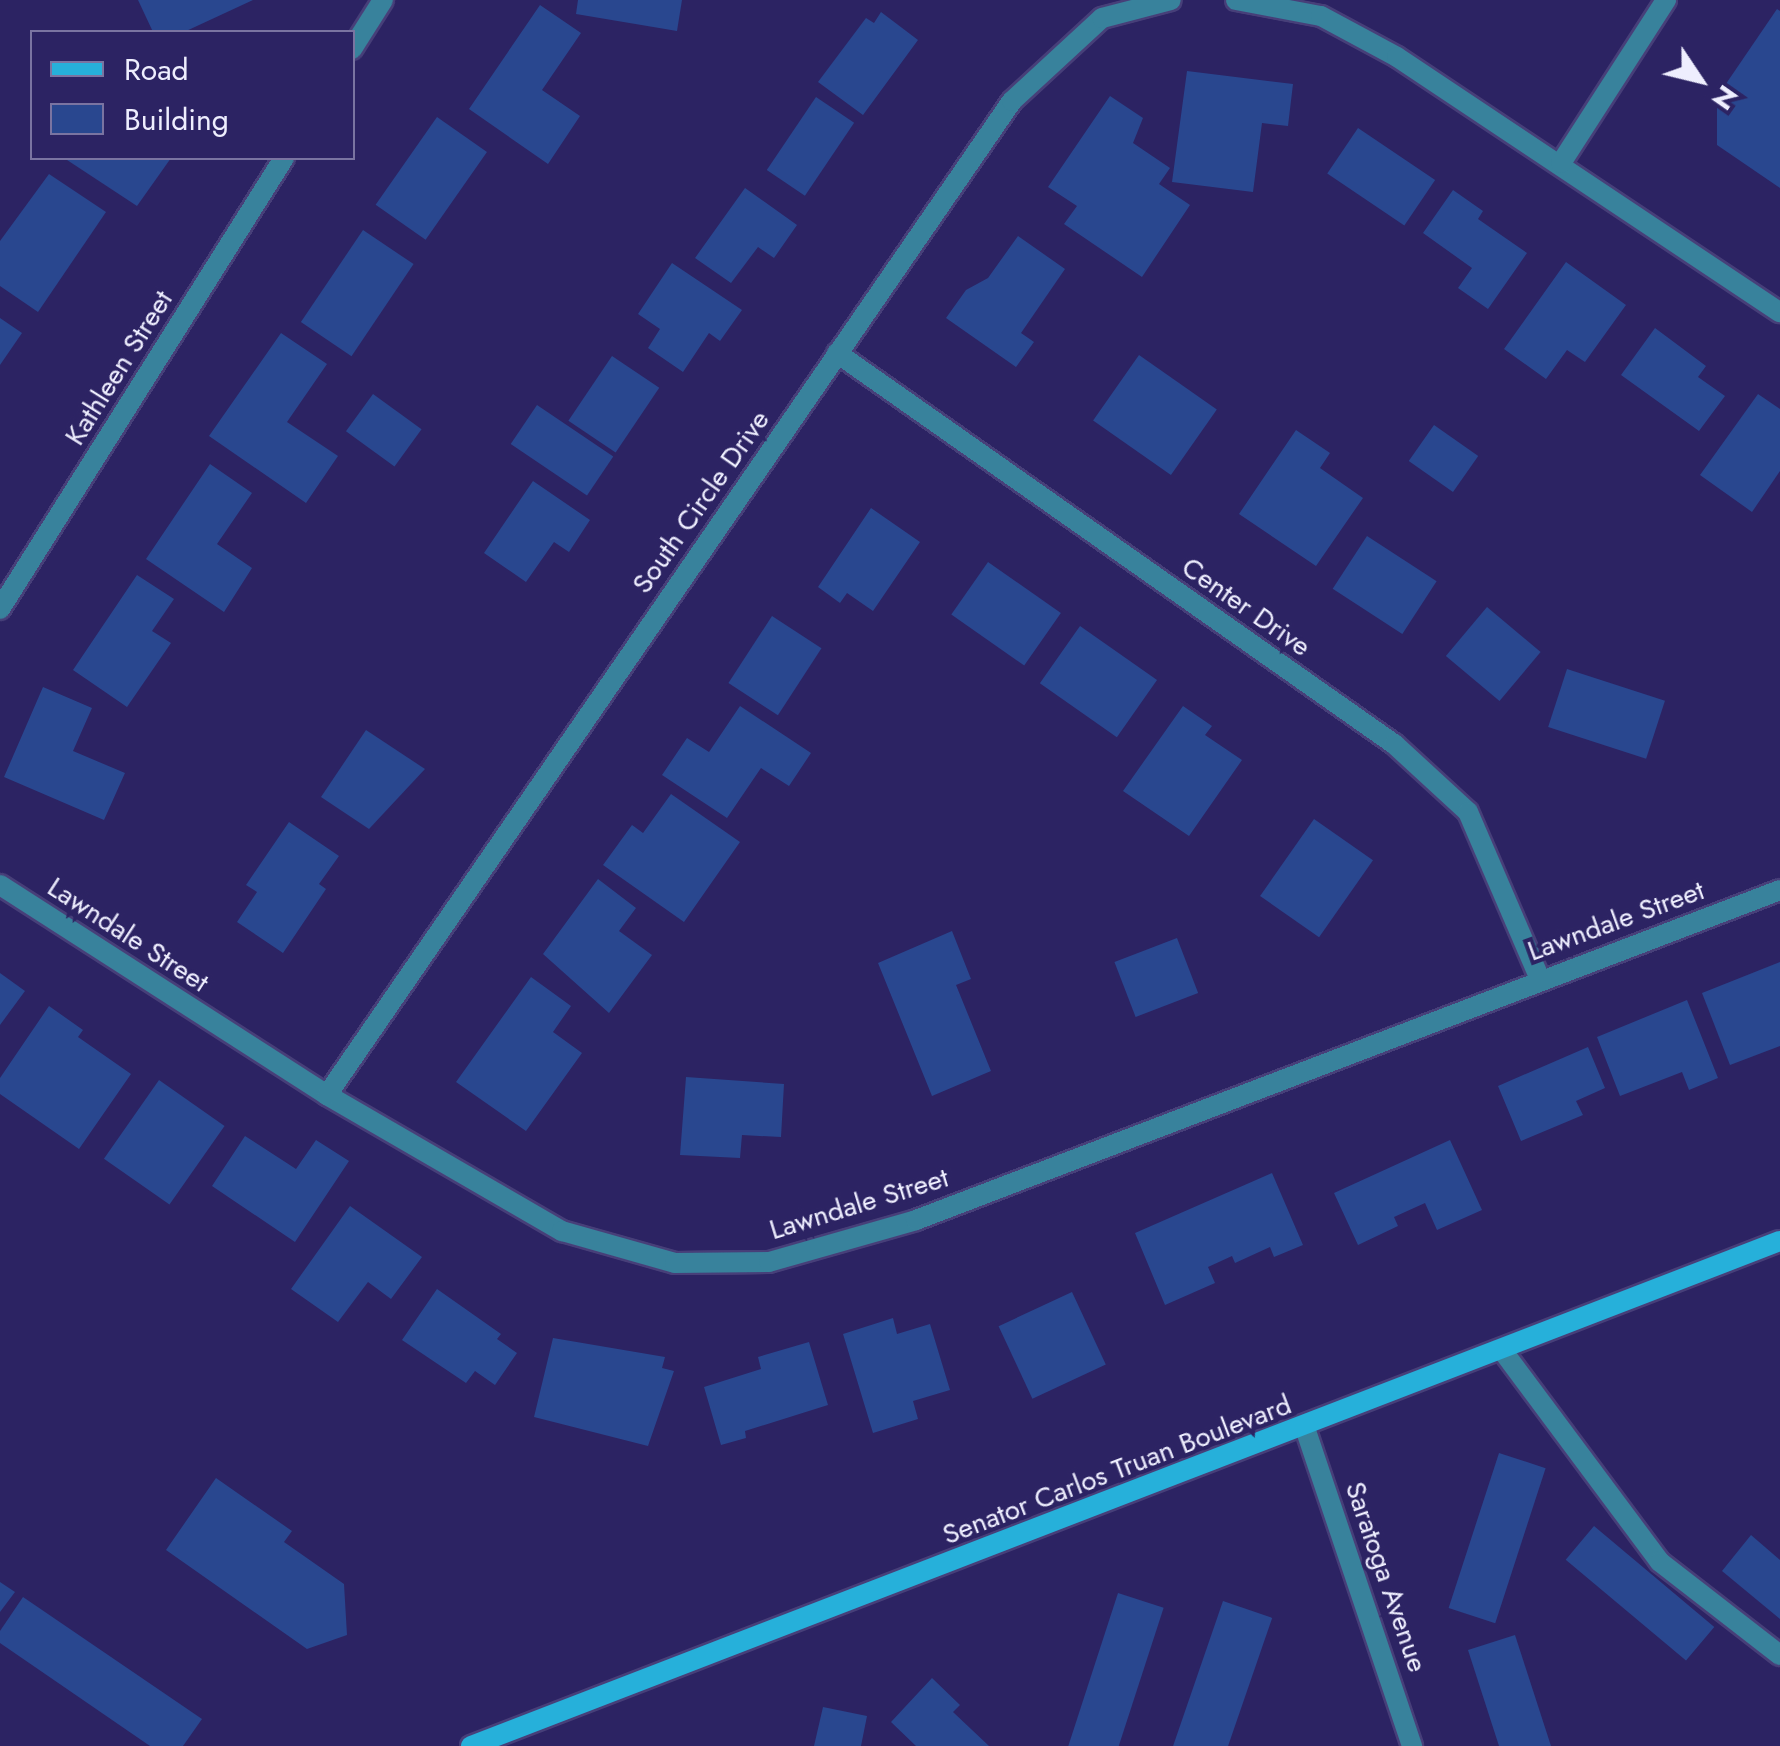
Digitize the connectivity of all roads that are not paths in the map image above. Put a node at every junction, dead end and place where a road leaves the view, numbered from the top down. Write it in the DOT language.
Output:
graph roads {
  1 [pos="383,0"];
  2 [pos="1171,0"];
  3 [pos="1236,0"];
  4 [pos="1666,0"];
  5 [pos="355,44"];
  6 [pos="283,160"];
  7 [pos="1561,163"];
  8 [pos="1780,312"];
  9 [pos="837,353"];
  10 [pos="0,609"];
  11 [pos="0,885"];
  12 [pos="1780,890"];
  13 [pos="1539,978"];
  14 [pos="327,1095"];
  15 [pos="1780,1241"];
  16 [pos="1502,1350"];
  17 [pos="1305,1428"];
  18 [pos="1780,1655"];
  19 [pos="471,1746"];
  20 [pos="1412,1746"];
  1 -- 5 [label="street"];
  2 -- 9 [label="street, South Circle Drive"];
  3 -- 7 [label="street"];
  4 -- 7 [label="street"];
  6 -- 10 [label="street, Kathleen Street"];
  7 -- 8 [label="street"];
  9 -- 13 [label="street, Center Drive"];
  9 -- 14 [label="street, South Circle Drive"];
  11 -- 14 [label="street, Lawndale Street"];
  12 -- 13 [label="street, Lawndale Street"];
  13 -- 14 [label="street, Lawndale Street"];
  15 -- 16 [label="main road, Senator Carlos Truan Boulevard"];
  16 -- 17 [label="main road, Senator Carlos Truan Boulevard"];
  16 -- 18 [label="street"];
  17 -- 19 [label="main road, Senator Carlos Truan Boulevard"];
  17 -- 20 [label="street, Saratoga Avenue"];
}
